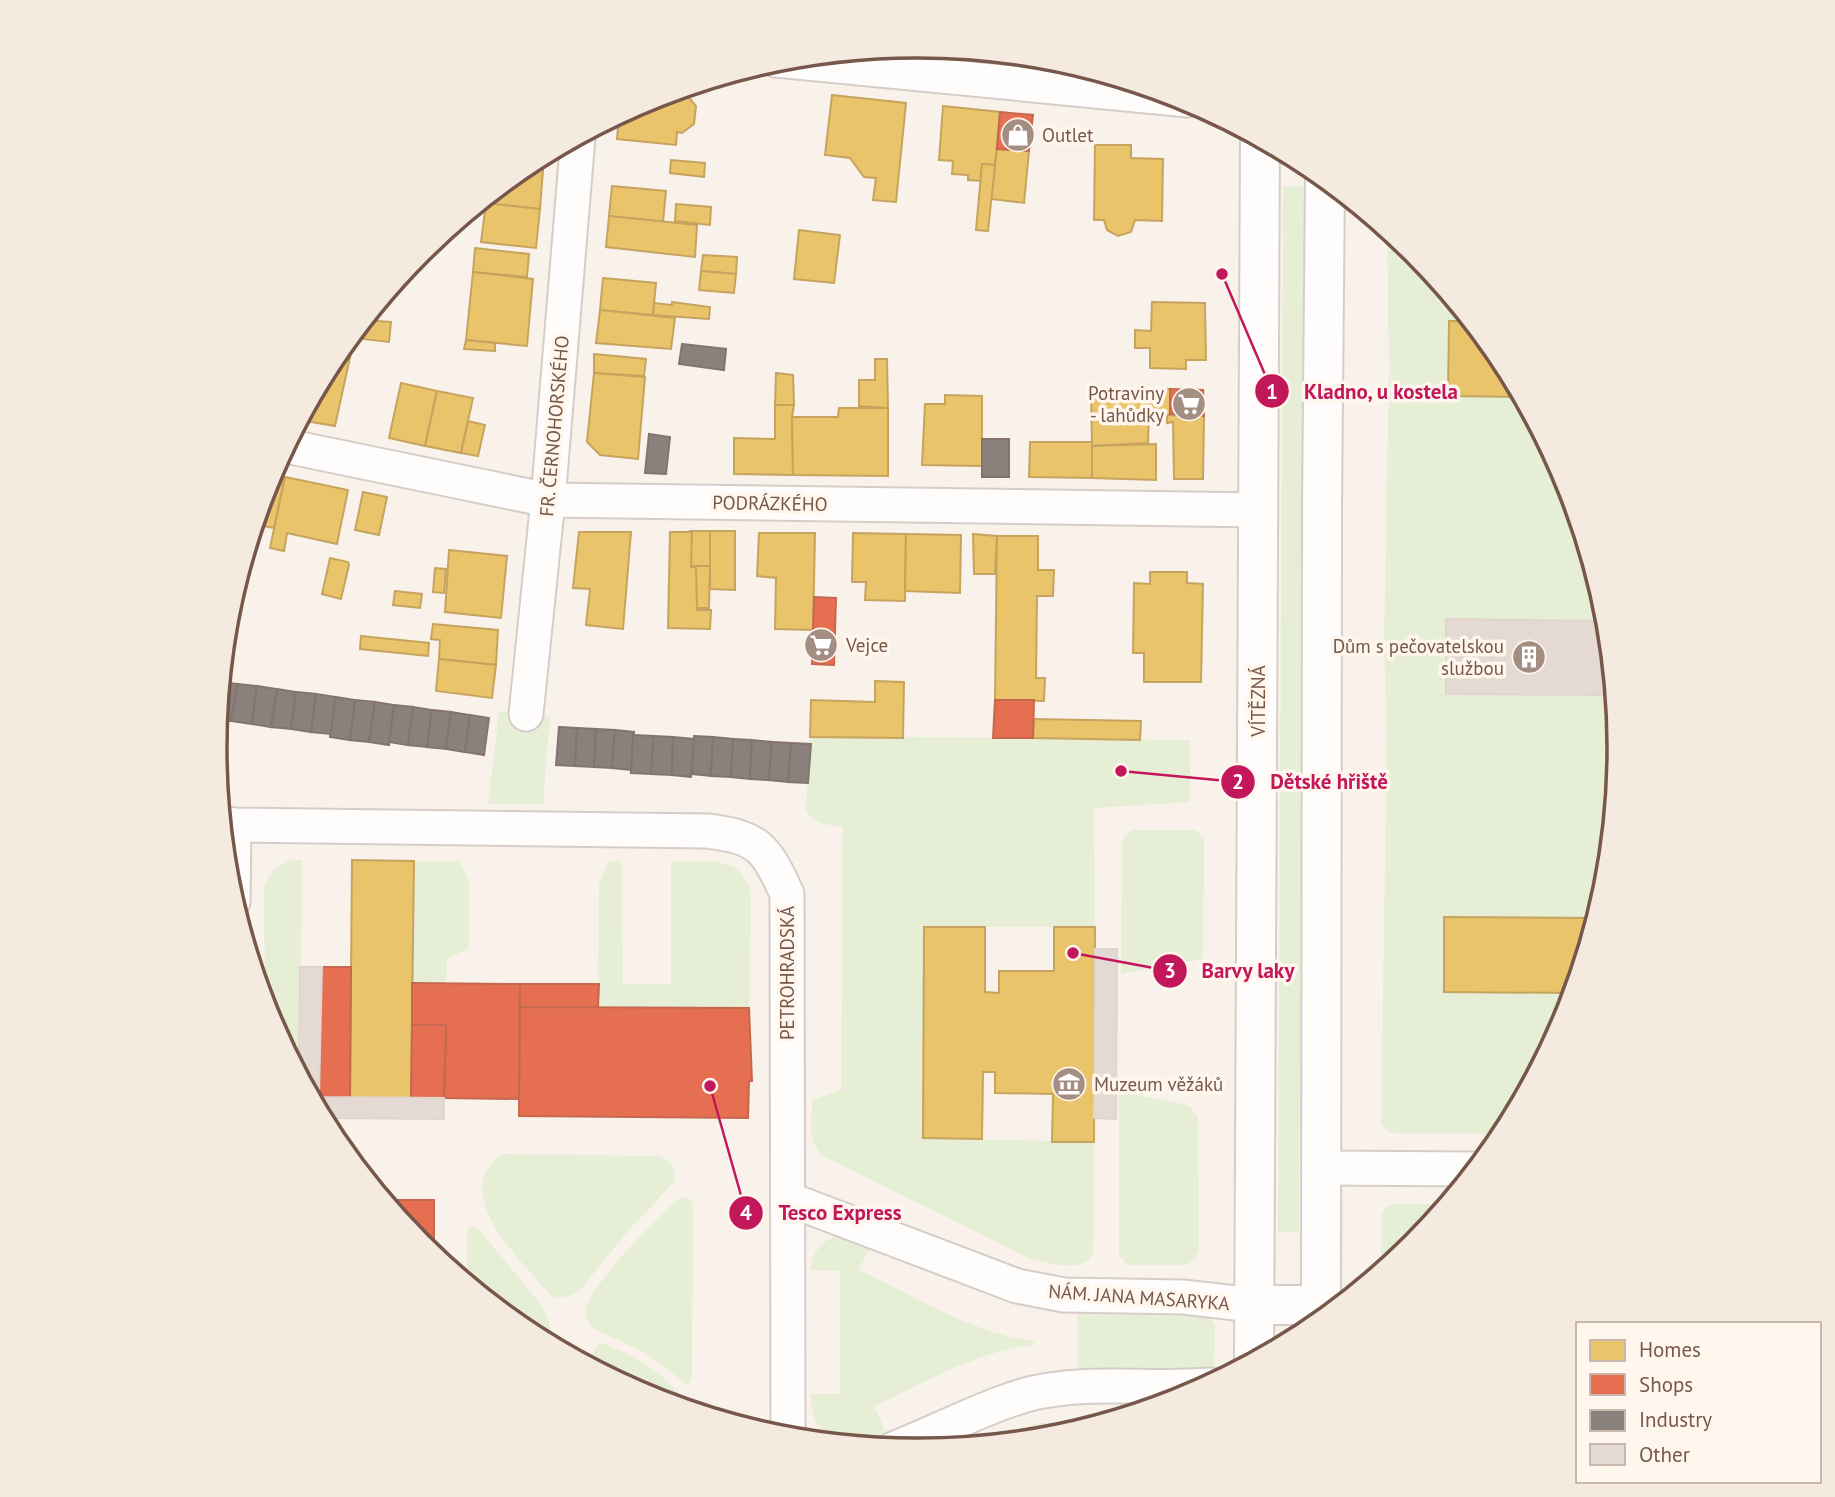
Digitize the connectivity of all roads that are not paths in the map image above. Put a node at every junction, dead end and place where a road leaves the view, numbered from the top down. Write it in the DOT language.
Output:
graph roads {
  1 [pos="823,65"];
  2 [pos="1145,96"];
  3 [pos="577,147"];
  4 [pos="1260,148"];
  5 [pos="1325,191"];
  6 [pos="296,448"];
  7 [pos="548,500"];
  8 [pos="1259,510"];
  9 [pos="526,715"];
  10 [pos="231,824"];
  11 [pos="1322,1168"];
  12 [pos="1466,1169"];
  13 [pos="788,1199"];
  14 [pos="1254,1305"];
  15 [pos="1321,1309"];
  16 [pos="1316,1312"];
  17 [pos="1254,1352"];
  18 [pos="1179,1388"];
  19 [pos="788,1427"];
  20 [pos="918,1439"];
  1 -- 2 [label="street"];
  3 -- 7 [label="street, FR. ČERNOHORSKÉHO"];
  4 -- 8 [label="main road, VÍTĚZNÁ"];
  5 -- 11 [label="main road"];
  6 -- 7 [label="street, PODRÁZKÉHO"];
  7 -- 8 [label="street, PODRÁZKÉHO"];
  7 -- 9 [label="street, FR. ČERNOHORSKÉHO"];
  8 -- 14 [label="main road, VÍTĚZNÁ"];
  10 -- 13 [label="street, PETROHRADSKÁ"];
  11 -- 12 [label="street"];
  11 -- 15 [label="main road"];
  13 -- 14 [label="street, NÁM. JANA MASARYKA"];
  13 -- 19 [label="street, PETROHRADSKÁ"];
  14 -- 16 [label="main road"];
  14 -- 17 [label="main road, VÍTĚZNÁ"];
  18 -- 20 [label="street"];
}
